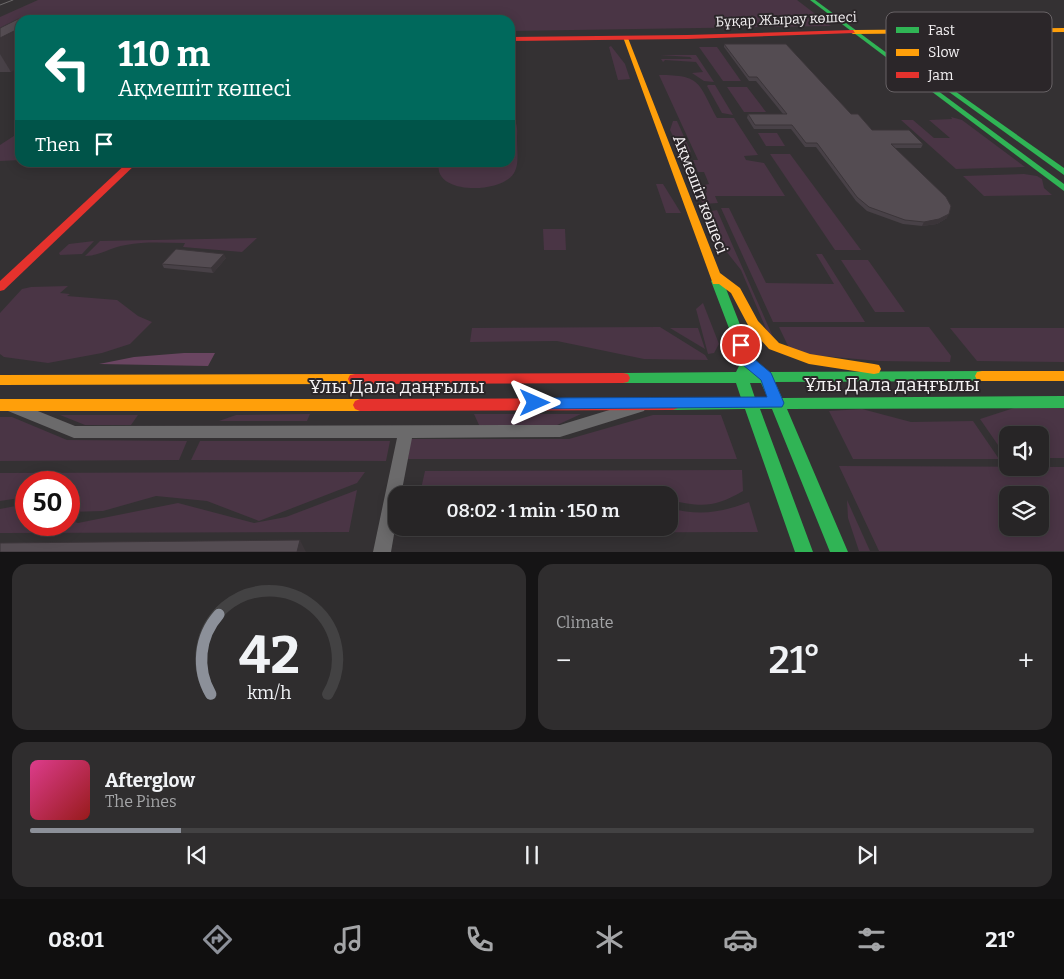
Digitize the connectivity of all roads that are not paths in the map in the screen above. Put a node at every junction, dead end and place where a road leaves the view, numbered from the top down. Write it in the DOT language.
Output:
graph roads {
  1 [pos="812,0"];
  2 [pos="825,0"];
  3 [pos="868,31"];
  4 [pos="886,31"];
  5 [pos="854,32"];
  6 [pos="687,37"];
  7 [pos="625,38"];
  8 [pos="515,39"];
  9 [pos="577,39"];
  10 [pos="886,44"];
  11 [pos="886,56"];
  12 [pos="635,65"];
  13 [pos="935,92"];
  14 [pos="953,92"];
  15 [pos="998,139"];
  16 [pos="1027,145"];
  17 [pos="1024,158"];
  18 [pos="1048,161"];
  19 [pos="129,167"];
  20 [pos="1064,172"];
  21 [pos="1064,188"];
  22 [pos="714,274"];
  23 [pos="2,288"];
  24 [pos="747,361"];
  25 [pos="0,370"];
  26 [pos="1064,376"];
  27 [pos="766,377"];
  28 [pos="926,377"];
  29 [pos="741,378"];
  30 [pos="0,380"];
  31 [pos="15,380"];
  32 [pos="1064,402"];
  33 [pos="653,403"];
  34 [pos="751,403"];
  35 [pos="777,403"];
  36 [pos="4,405"];
  37 [pos="406,431"];
  38 [pos="382,552"];
  39 [pos="804,552"];
  40 [pos="839,552"];
  1 -- 5 [label="main road"];
  2 -- 3 [label="main road"];
  3 -- 4 [label="main road, Бұқар Жырау көшесі"];
  3 -- 5 [label="main road, Бұқар Жырау көшесі"];
  3 -- 10 [label="main road"];
  5 -- 6 [label="main road, Бұқар Жырау көшесі"];
  5 -- 11 [label="main road"];
  6 -- 7 [label="main road, Бұқар Жырау көшесі"];
  6 -- 12 [label="main road"];
  7 -- 9 [label="main road, Бұқар Жырау көшесі"];
  7 -- 12 [label="main road, Ақмешіт көшесі"];
  8 -- 9 [label="main road, Бұқар Жырау көшесі"];
  9 -- 12 [label="main road"];
  12 -- 22 [label="main road, Ақмешіт көшесі"];
  13 -- 15 [label="main road"];
  14 -- 16 [label="main road"];
  15 -- 16 [label="main road"];
  15 -- 17 [label="main road"];
  16 -- 18 [label="main road"];
  17 -- 18 [label="main road"];
  17 -- 21 [label="main road"];
  18 -- 20 [label="main road"];
  19 -- 23 [label="main road"];
  22 -- 24 [label="main road, Ақмешіт көшесі"];
  22 -- 28 [label="main road"];
  24 -- 27 [label="main road, Ақмешіт көшесі"];
  24 -- 29 [label="main road"];
  25 -- 31 [label="main road"];
  26 -- 28 [label="main road, Ұлы Дала даңғылы"];
  27 -- 28 [label="main road, Ұлы Дала даңғылы"];
  27 -- 29 [label="main road, Ұлы Дала даңғылы"];
  27 -- 35 [label="main road, Ақмешіт көшесі"];
  29 -- 31 [label="main road, Ұлы Дала даңғылы"];
  29 -- 34 [label="main road"];
  30 -- 31 [label="main road, Ұлы Дала даңғылы"];
  32 -- 35 [label="main road, Ұлы Дала даңғылы"];
  33 -- 34 [label="main road, Ұлы Дала даңғылы"];
  33 -- 36 [label="main road, Ұлы Дала даңғылы"];
  33 -- 37 [label="street"];
  34 -- 35 [label="main road, Ұлы Дала даңғылы"];
  34 -- 39 [label="main road"];
  35 -- 40 [label="main road, Ақмешіт көшесі"];
  36 -- 37 [label="street"];
  37 -- 38 [label="street"];
}
